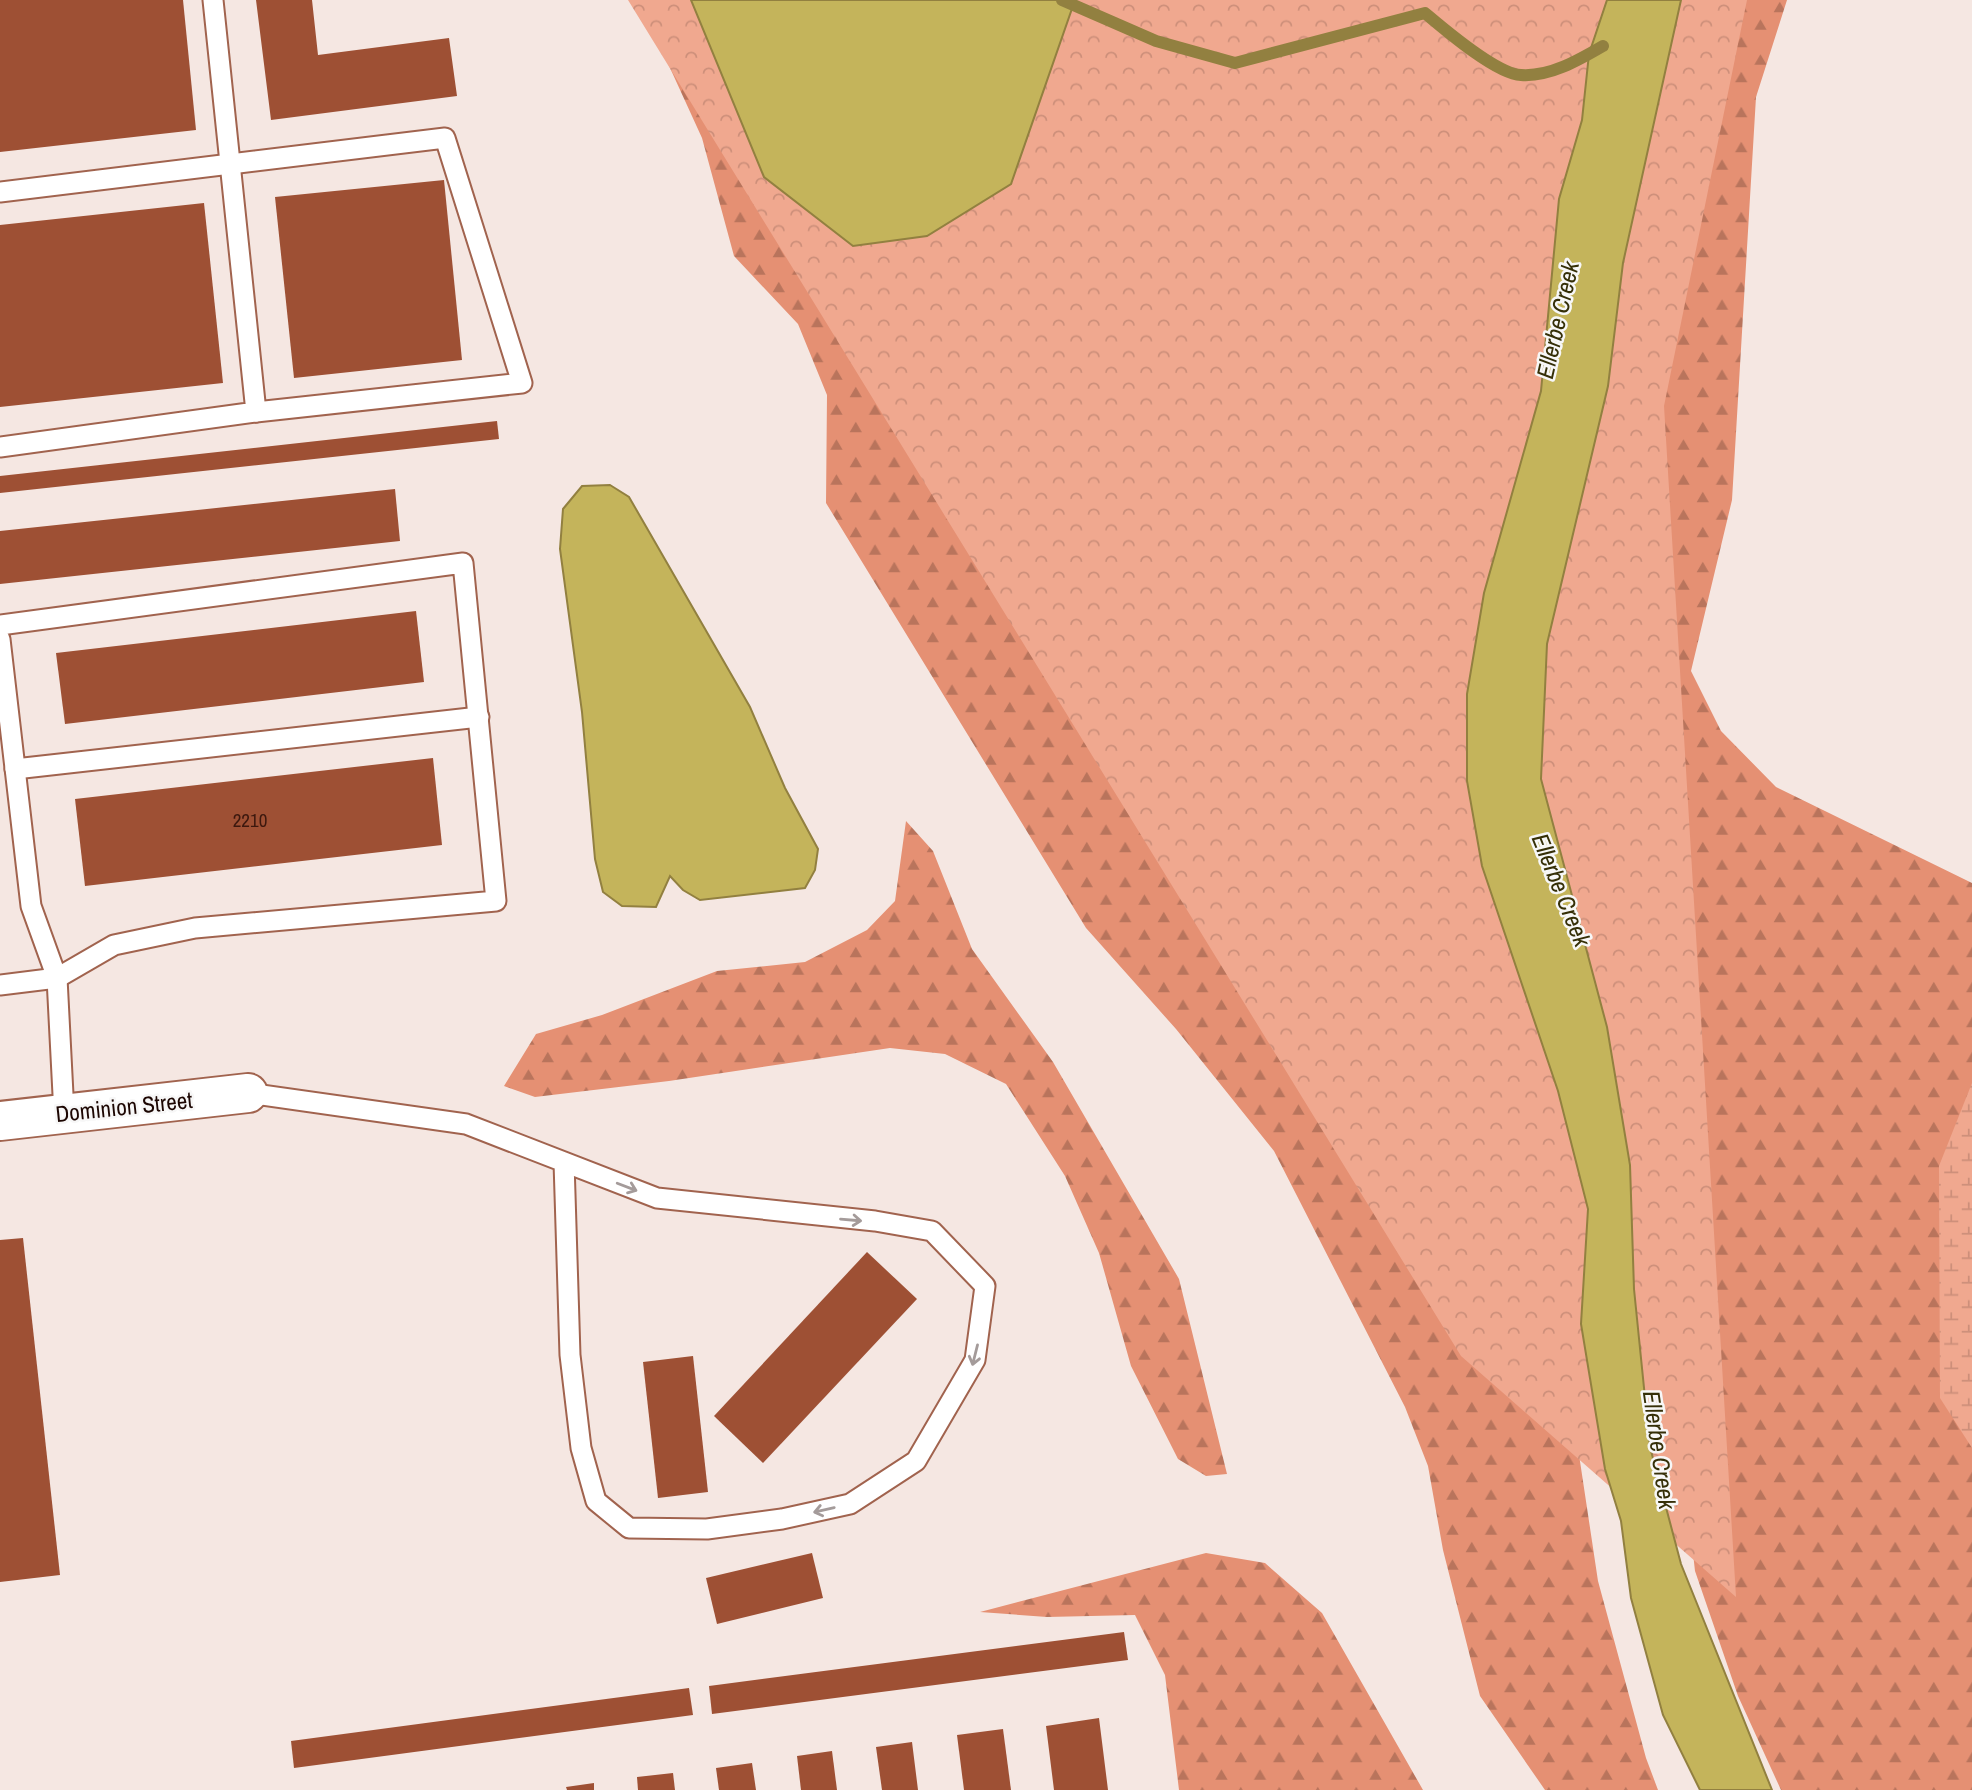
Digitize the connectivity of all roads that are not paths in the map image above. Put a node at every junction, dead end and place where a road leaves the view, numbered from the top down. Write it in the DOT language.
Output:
graph roads {
  1 [pos="213,0"];
  2 [pos="230,164"];
  3 [pos="0,192"];
  4 [pos="256,412"];
  5 [pos="0,447"];
  6 [pos="0,625"];
  7 [pos="0,639"];
  8 [pos="478,718"];
  9 [pos="15,769"];
  10 [pos="57,978"];
  11 [pos="0,985"];
  12 [pos="248,1093"];
  13 [pos="64,1114"];
  14 [pos="0,1121"];
  15 [pos="564,1162"];
  1 -- 2 [label="lane"];
  2 -- 3 [label="lane"];
  2 -- 4 [label="lane"];
  2 -- 4 [label="lane"];
  4 -- 5 [label="lane"];
  6 -- 8 [label="lane"];
  7 -- 9 [label="lane"];
  8 -- 9 [label="lane"];
  8 -- 10 [label="lane"];
  9 -- 10 [label="lane"];
  10 -- 11 [label="lane"];
  10 -- 13 [label="lane"];
  12 -- 13 [label="street, Dominion Street"];
  12 -- 15 [label="lane"];
  13 -- 14 [label="street, Dominion Street"];
  15 -- 15 [label="lane, one-way"];
}
